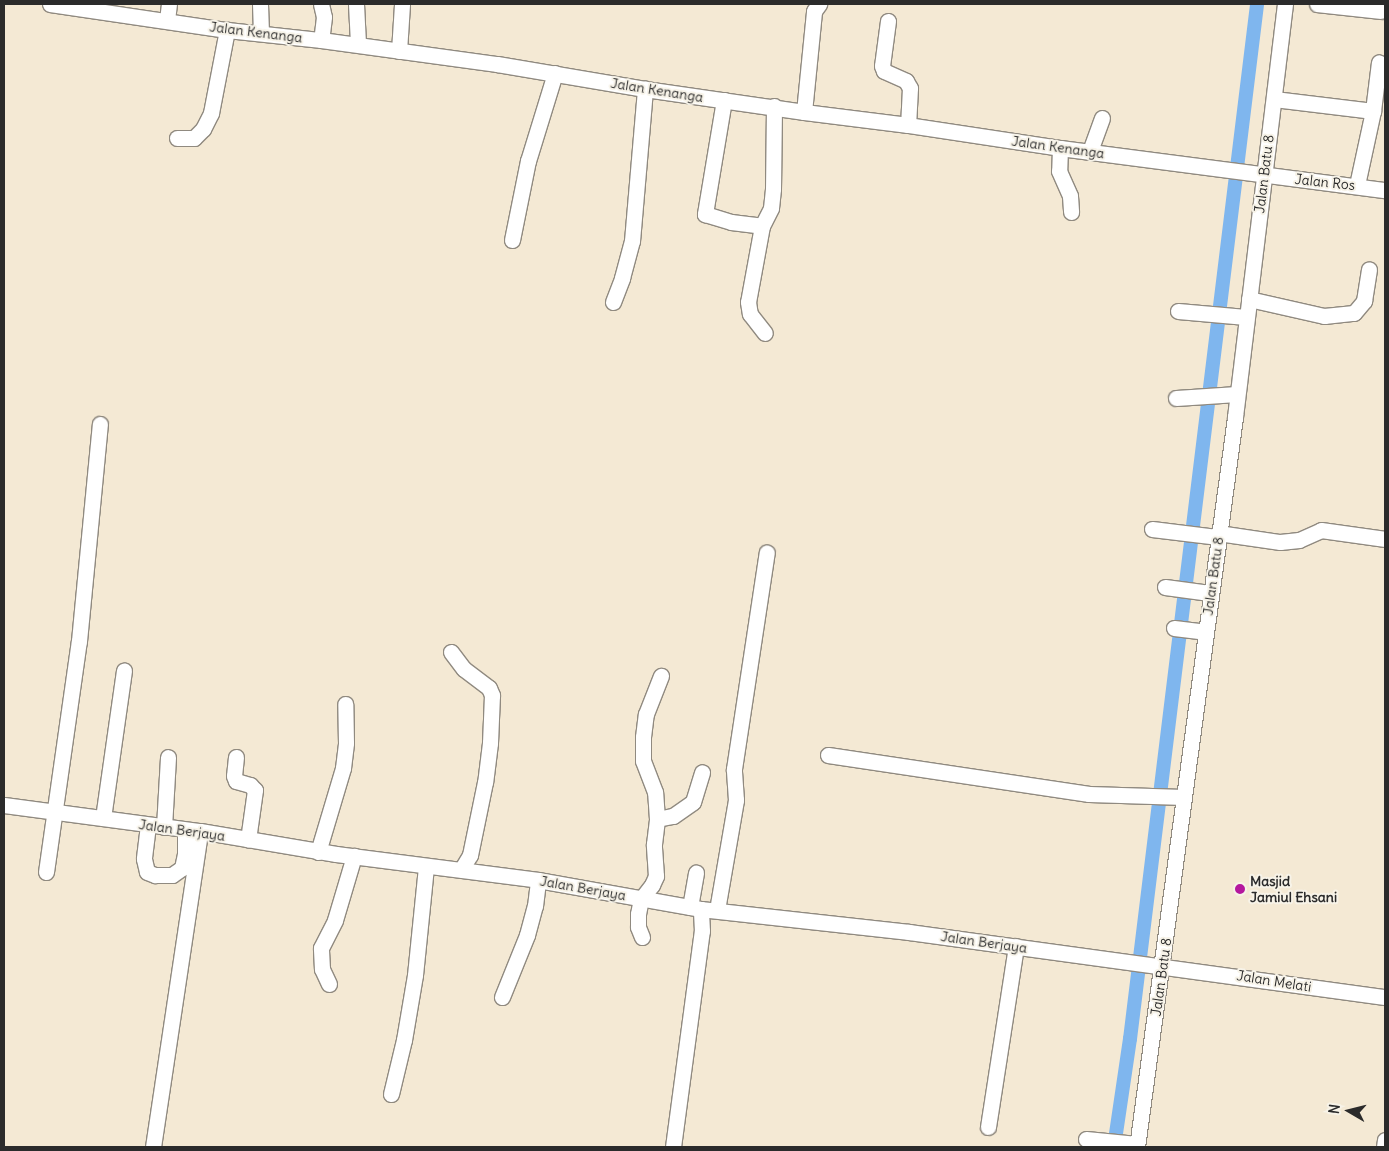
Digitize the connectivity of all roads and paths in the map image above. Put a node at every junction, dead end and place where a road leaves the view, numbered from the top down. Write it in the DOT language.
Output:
graph roads {
  1 [pos="50,4"];
  2 [pos="169,4"];
  3 [pos="260,4"];
  4 [pos="320,4"];
  5 [pos="356,4"];
  6 [pos="402,4"];
  7 [pos="819,4"];
  8 [pos="1285,4"];
  9 [pos="1317,4"];
  10 [pos="1381,11"];
  11 [pos="167,20"];
  12 [pos="888,21"];
  13 [pos="228,30"];
  14 [pos="261,32"];
  15 [pos="321,40"];
  16 [pos="358,44"];
  17 [pos="400,51"];
  18 [pos="1379,62"];
  19 [pos="555,73"];
  20 [pos="645,89"];
  21 [pos="1274,99"];
  22 [pos="724,100"];
  23 [pos="774,106"];
  24 [pos="1373,111"];
  25 [pos="804,112"];
  26 [pos="1102,118"];
  27 [pos="908,125"];
  28 [pos="177,138"];
  29 [pos="1060,148"];
  30 [pos="1090,151"];
  31 [pos="1258,175"];
  32 [pos="1357,185"];
  33 [pos="1385,190"];
  34 [pos="1071,212"];
  35 [pos="762,226"];
  36 [pos="512,240"];
  37 [pos="1370,269"];
  38 [pos="1249,299"];
  39 [pos="613,302"];
  40 [pos="1178,311"];
  41 [pos="1240,317"];
  42 [pos="765,332"];
  43 [pos="1230,394"];
  44 [pos="1176,398"];
  45 [pos="100,424"];
  46 [pos="1152,528"];
  47 [pos="1218,535"];
  48 [pos="1385,539"];
  49 [pos="767,552"];
  50 [pos="1165,587"];
  51 [pos="1204,592"];
  52 [pos="1180,628"];
  53 [pos="1205,632"];
  54 [pos="451,652"];
  55 [pos="124,670"];
  56 [pos="661,676"];
  57 [pos="345,704"];
  58 [pos="828,756"];
  59 [pos="168,757"];
  60 [pos="236,757"];
  61 [pos="702,772"];
  62 [pos="1184,797"];
  63 [pos="4,805"];
  64 [pos="54,813"];
  65 [pos="103,818"];
  66 [pos="657,819"];
  67 [pos="148,826"];
  68 [pos="164,827"];
  69 [pos="192,831"];
  70 [pos="248,840"];
  71 [pos="318,852"];
  72 [pos="354,856"];
  73 [pos="426,867"];
  74 [pos="461,870"];
  75 [pos="46,872"];
  76 [pos="696,873"];
  77 [pos="538,880"];
  78 [pos="641,899"];
  79 [pos="695,908"];
  80 [pos="718,910"];
  81 [pos="642,937"];
  82 [pos="1016,946"];
  83 [pos="1162,965"];
  84 [pos="329,984"];
  85 [pos="502,997"];
  86 [pos="1385,997"];
  87 [pos="391,1094"];
  88 [pos="988,1127"];
  89 [pos="1090,1139"];
  90 [pos="1385,1140"];
  91 [pos="1137,1145"];
  92 [pos="153,1147"];
  93 [pos="673,1147"];
  94 [pos="1384,1147"];
  1 -- 11 [label="street, Jalan Kenanga"];
  2 -- 11 [label="street"];
  3 -- 14 [label="street"];
  4 -- 15 [label="street"];
  5 -- 16 [label="street"];
  6 -- 17 [label="street"];
  7 -- 25 [label="street"];
  8 -- 21 [label="street, Jalan Batu 8"];
  9 -- 10 [label="street"];
  11 -- 13 [label="street, Jalan Kenanga"];
  12 -- 27 [label="street"];
  13 -- 14 [label="street, Jalan Kenanga"];
  13 -- 28 [label="street"];
  14 -- 15 [label="street, Jalan Kenanga"];
  15 -- 16 [label="street, Jalan Kenanga"];
  16 -- 17 [label="street, Jalan Kenanga"];
  17 -- 19 [label="street, Jalan Kenanga"];
  18 -- 24 [label="street"];
  19 -- 20 [label="street, Jalan Kenanga"];
  19 -- 36 [label="street"];
  20 -- 22 [label="street, Jalan Kenanga"];
  20 -- 39 [label="street"];
  21 -- 24 [label="street"];
  21 -- 31 [label="street, Jalan Batu 8"];
  22 -- 23 [label="street, Jalan Kenanga"];
  22 -- 35 [label="street"];
  23 -- 25 [label="street, Jalan Kenanga"];
  23 -- 35 [label="street"];
  24 -- 32 [label="street"];
  25 -- 27 [label="street, Jalan Kenanga"];
  26 -- 30 [label="street"];
  27 -- 29 [label="street, Jalan Kenanga"];
  29 -- 30 [label="street, Jalan Kenanga"];
  29 -- 34 [label="street"];
  30 -- 31 [label="street, Jalan Kenanga"];
  31 -- 32 [label="street, Jalan Ros"];
  31 -- 38 [label="street, Jalan Batu 8"];
  32 -- 33 [label="street, Jalan Ros"];
  35 -- 42 [label="street"];
  37 -- 38 [label="street"];
  38 -- 41 [label="street, Jalan Batu 8"];
  40 -- 41 [label="street"];
  41 -- 43 [label="street, Jalan Batu 8"];
  43 -- 44 [label="street"];
  43 -- 47 [label="street, Jalan Batu 8"];
  45 -- 64 [label="street"];
  46 -- 47 [label="street"];
  47 -- 48 [label="street"];
  47 -- 51 [label="street, Jalan Batu 8"];
  49 -- 80 [label="street"];
  50 -- 51 [label="street"];
  51 -- 53 [label="street, Jalan Batu 8"];
  52 -- 53 [label="street"];
  53 -- 62 [label="street, Jalan Batu 8"];
  54 -- 74 [label="street"];
  55 -- 65 [label="street"];
  56 -- 66 [label="street"];
  57 -- 71 [label="street"];
  58 -- 62 [label="street"];
  59 -- 68 [label="street"];
  60 -- 70 [label="street"];
  61 -- 66 [label="street"];
  62 -- 83 [label="street, Jalan Batu 8"];
  63 -- 64 [label="street, Jalan Berjaya"];
  64 -- 65 [label="street, Jalan Berjaya"];
  64 -- 75 [label="street"];
  65 -- 67 [label="street, Jalan Berjaya"];
  66 -- 78 [label="street"];
  67 -- 68 [label="street, Jalan Berjaya"];
  67 -- 69 [label="street"];
  68 -- 69 [label="street, Jalan Berjaya"];
  69 -- 70 [label="street, Jalan Berjaya"];
  69 -- 92 [label="street"];
  70 -- 71 [label="street, Jalan Berjaya"];
  71 -- 72 [label="street, Jalan Berjaya"];
  72 -- 73 [label="street, Jalan Berjaya"];
  72 -- 84 [label="street"];
  73 -- 74 [label="street, Jalan Berjaya"];
  73 -- 87 [label="street"];
  74 -- 77 [label="street, Jalan Berjaya"];
  76 -- 79 [label="street"];
  77 -- 78 [label="street, Jalan Berjaya"];
  77 -- 85 [label="street"];
  78 -- 79 [label="street, Jalan Berjaya"];
  78 -- 81 [label="street"];
  79 -- 80 [label="street, Jalan Berjaya"];
  79 -- 93 [label="street"];
  80 -- 82 [label="street, Jalan Berjaya"];
  82 -- 83 [label="street, Jalan Berjaya"];
  82 -- 88 [label="street"];
  83 -- 86 [label="street, Jalan Melati"];
  83 -- 91 [label="street, Jalan Batu 8"];
  89 -- 91 [label="street"];
  90 -- 94 [label="street"];
}
